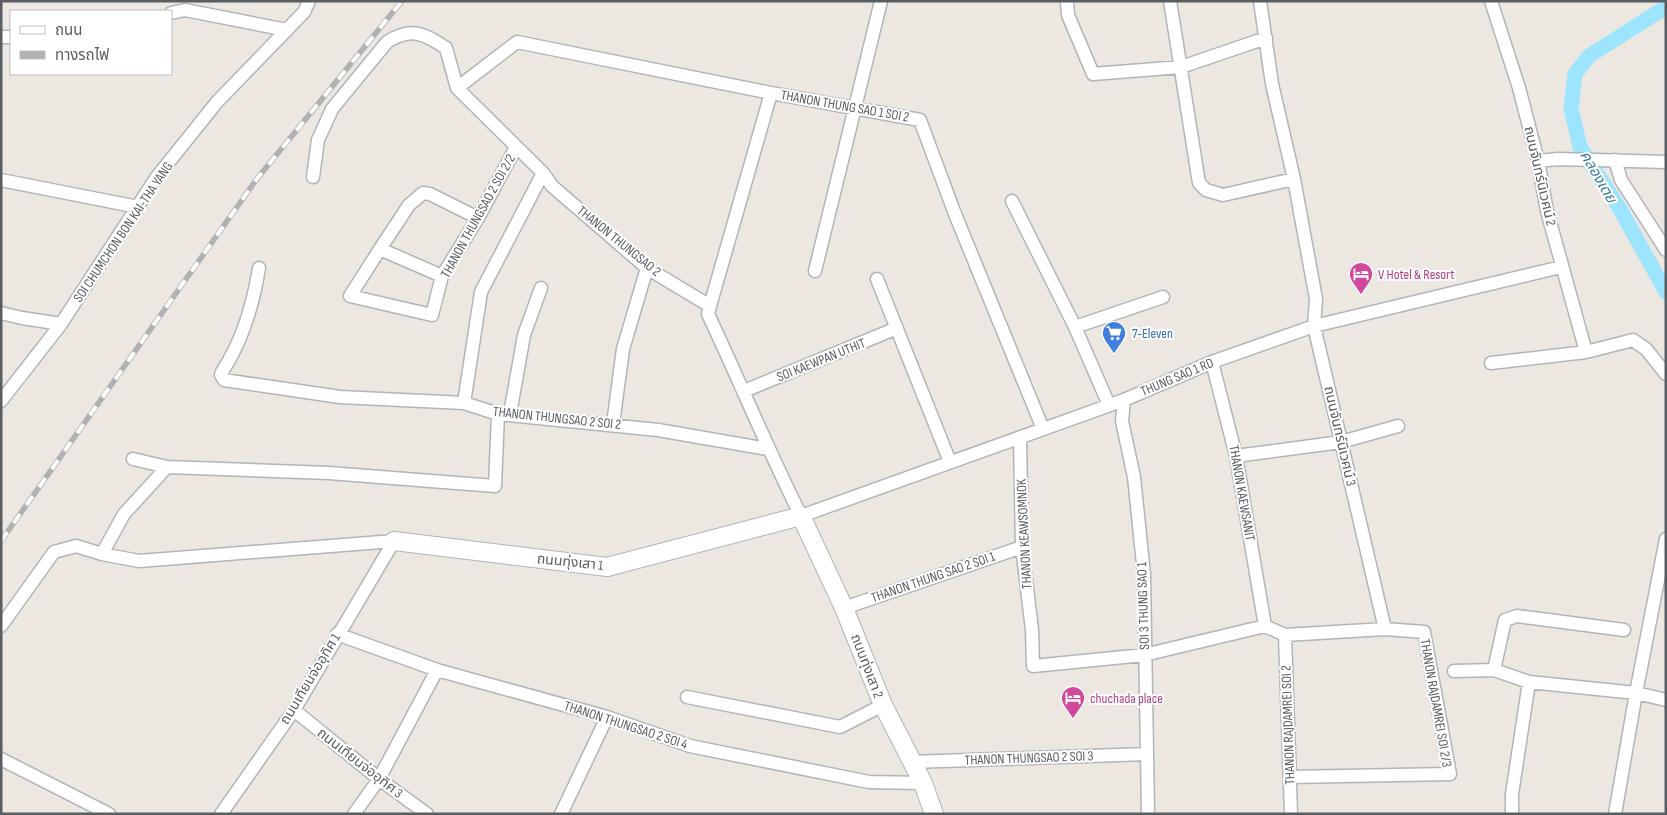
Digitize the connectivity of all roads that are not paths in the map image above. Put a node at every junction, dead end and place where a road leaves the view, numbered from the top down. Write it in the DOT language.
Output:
graph roads {
  1 [pos="309,1"];
  2 [pos="881,1"];
  3 [pos="1067,1"];
  4 [pos="1170,1"];
  5 [pos="1260,1"];
  6 [pos="1491,1"];
  7 [pos="185,6"];
  8 [pos="172,12"];
  9 [pos="288,30"];
  10 [pos="1266,38"];
  11 [pos="1181,66"];
  12 [pos="457,88"];
  13 [pos="770,93"];
  14 [pos="854,108"];
  15 [pos="516,147"];
  16 [pos="1610,160"];
  17 [pos="1538,161"];
  18 [pos="1666,162"];
  19 [pos="543,173"];
  20 [pos="313,177"];
  21 [pos="1294,179"];
  22 [pos="1,180"];
  23 [pos="1012,201"];
  24 [pos="138,207"];
  25 [pos="478,218"];
  26 [pos="380,249"];
  27 [pos="1666,250"];
  28 [pos="1561,267"];
  29 [pos="258,268"];
  30 [pos="648,268"];
  31 [pos="815,271"];
  32 [pos="442,276"];
  33 [pos="877,279"];
  34 [pos="541,288"];
  35 [pos="1163,297"];
  36 [pos="710,306"];
  37 [pos="1,313"];
  38 [pos="61,324"];
  39 [pos="1314,326"];
  40 [pos="1075,327"];
  41 [pos="897,328"];
  42 [pos="1586,352"];
  43 [pos="1212,362"];
  44 [pos="1491,363"];
  45 [pos="1666,374"];
  46 [pos="744,391"];
  47 [pos="1124,400"];
  48 [pos="1,401"];
  49 [pos="464,403"];
  50 [pos="1109,405"];
  51 [pos="504,414"];
  52 [pos="613,424"];
  53 [pos="1398,426"];
  54 [pos="1043,429"];
  55 [pos="1020,438"];
  56 [pos="1342,442"];
  57 [pos="768,449"];
  58 [pos="1236,456"];
  59 [pos="133,459"];
  60 [pos="950,462"];
  61 [pos="166,467"];
  62 [pos="801,516"];
  63 [pos="1666,539"];
  64 [pos="394,541"];
  65 [pos="1022,547"];
  66 [pos="102,554"];
  67 [pos="844,608"];
  68 [pos="1,626"];
  69 [pos="1265,626"];
  70 [pos="1385,629"];
  71 [pos="1624,630"];
  72 [pos="337,634"];
  73 [pos="1285,635"];
  74 [pos="1144,654"];
  75 [pos="437,670"];
  76 [pos="1494,670"];
  77 [pos="1454,671"];
  78 [pos="1529,682"];
  79 [pos="1636,693"];
  80 [pos="687,697"];
  81 [pos="1666,700"];
  82 [pos="882,705"];
  83 [pos="294,710"];
  84 [pos="607,717"];
  85 [pos="1147,754"];
  86 [pos="1,759"];
  87 [pos="911,762"];
  88 [pos="1290,777"];
  89 [pos="379,779"];
  90 [pos="923,783"];
  91 [pos="109,814"];
  92 [pos="220,814"];
  93 [pos="354,814"];
  94 [pos="427,814"];
  95 [pos="561,814"];
  96 [pos="934,814"];
  97 [pos="1148,814"];
  98 [pos="1291,814"];
  99 [pos="1512,814"];
  100 [pos="1615,814"];
  1 -- 9 [label="street, SOI CHUMCHON BON KAI-THA YANG"];
  2 -- 14 [label="street"];
  3 -- 11 [label="street"];
  4 -- 11 [label="street"];
  5 -- 10 [label="street, ถนนจันทร์นิเวศน์ 3"];
  6 -- 17 [label="street, ถนนจันทร์นิเวศน์ 2"];
  7 -- 8 [label="street"];
  7 -- 9 [label="street"];
  9 -- 24 [label="street, SOI CHUMCHON BON KAI-THA YANG"];
  10 -- 11 [label="street"];
  10 -- 21 [label="street, ถนนจันทร์นิเวศน์ 3"];
  11 -- 21 [label="street"];
  12 -- 13 [label="street, THANON THUNG SAO 1 SOI 2"];
  12 -- 15 [label="street, THANON THUNGSAO 2"];
  12 -- 20 [label="street"];
  13 -- 14 [label="street, THANON THUNG SAO 1 SOI 2"];
  13 -- 36 [label="street"];
  14 -- 31 [label="street"];
  14 -- 54 [label="street, THANON THUNG SAO 1 SOI 2"];
  15 -- 19 [label="street, THANON THUNGSAO 2"];
  15 -- 25 [label="street, THANON THUNGSAO 2 SOI 2/2"];
  16 -- 17 [label="street"];
  16 -- 18 [label="street"];
  16 -- 27 [label="street"];
  17 -- 28 [label="street, ถนนจันทร์นิเวศน์ 2"];
  19 -- 30 [label="street, THANON THUNGSAO 2"];
  19 -- 49 [label="street"];
  21 -- 39 [label="street, ถนนจันทร์นิเวศน์ 3"];
  22 -- 24 [label="street"];
  23 -- 40 [label="street"];
  24 -- 38 [label="street, SOI CHUMCHON BON KAI-THA YANG"];
  25 -- 26 [label="street"];
  25 -- 32 [label="street, THANON THUNGSAO 2 SOI 2/2"];
  26 -- 32 [label="street"];
  26 -- 32 [label="street, THANON THUNGSAO 2 SOI 2/2"];
  28 -- 39 [label="street, THUNG SAO 1 RD"];
  28 -- 42 [label="street, ถนนจันทร์นิเวศน์ 2"];
  29 -- 49 [label="street, THANON THUNGSAO 2 SOI 2"];
  30 -- 36 [label="street, THANON THUNGSAO 2"];
  30 -- 52 [label="street"];
  33 -- 41 [label="street"];
  34 -- 51 [label="street"];
  35 -- 40 [label="street"];
  36 -- 46 [label="street"];
  37 -- 38 [label="street"];
  38 -- 48 [label="street, SOI CHUMCHON BON KAI-THA YANG"];
  39 -- 43 [label="street, THUNG SAO 1 RD"];
  39 -- 56 [label="street, ถนนจันทร์นิเวศน์ 3"];
  40 -- 50 [label="street"];
  41 -- 46 [label="street, SOI KAEWPAN UTHIT"];
  41 -- 60 [label="street"];
  42 -- 44 [label="street"];
  42 -- 45 [label="street"];
  43 -- 47 [label="street, THUNG SAO 1 RD"];
  43 -- 58 [label="street, THANON KAEWSANIT"];
  46 -- 57 [label="street"];
  47 -- 50 [label="street, THUNG SAO 1 RD"];
  47 -- 74 [label="street, SOI 3 THUNG SAO 1"];
  49 -- 51 [label="street, THANON THUNGSAO 2 SOI 2"];
  50 -- 54 [label="street, THUNG SAO 1 RD"];
  51 -- 52 [label="street, THANON THUNGSAO 2 SOI 2"];
  51 -- 61 [label="street"];
  52 -- 57 [label="street, THANON THUNGSAO 2 SOI 2"];
  53 -- 56 [label="street"];
  54 -- 55 [label="street, THUNG SAO 1 RD"];
  55 -- 60 [label="street, THUNG SAO 1 RD"];
  55 -- 65 [label="street, THANON KEAWSOMNOK"];
  56 -- 58 [label="street"];
  56 -- 70 [label="street, ถนนจันทร์นิเวศน์ 3"];
  57 -- 62 [label="street"];
  58 -- 69 [label="street, THANON KAEWSANIT"];
  59 -- 61 [label="street"];
  60 -- 62 [label="street, THUNG SAO 1 RD"];
  61 -- 66 [label="street"];
  62 -- 64 [label="street, ถนนทุ่งเสา 1"];
  62 -- 67 [label="street, ถนนทุ่งเสา 2"];
  63 -- 79 [label="street"];
  64 -- 66 [label="street"];
  64 -- 72 [label="street, ถนนเทียนจ่ออุทิศ 1"];
  65 -- 67 [label="street, THANON THUNG SAO 2 SOI 1"];
  65 -- 74 [label="street, THANON KEAWSOMNOK"];
  66 -- 68 [label="street"];
  67 -- 82 [label="street, ถนนทุ่งเสา 2"];
  69 -- 73 [label="street"];
  69 -- 74 [label="street"];
  70 -- 73 [label="street"];
  70 -- 88 [label="street, THANON RAJDAMREI SOI 2/3"];
  71 -- 76 [label="street"];
  72 -- 75 [label="street, THANON THUNGSAO 2 SOI 4"];
  72 -- 83 [label="street, ถนนเทียนจ่ออุทิศ 1"];
  73 -- 88 [label="street, THANON RAJDAMREI SOI 2"];
  74 -- 85 [label="street, SOI 3 THUNG SAO 1"];
  75 -- 84 [label="street, THANON THUNGSAO 2 SOI 4"];
  75 -- 89 [label="street"];
  76 -- 77 [label="street"];
  76 -- 78 [label="street"];
  78 -- 79 [label="street"];
  78 -- 99 [label="street"];
  79 -- 81 [label="street"];
  79 -- 100 [label="street"];
  80 -- 82 [label="street"];
  82 -- 87 [label="street, ถนนทุ่งเสา 2"];
  83 -- 89 [label="street, ถนนเทียนจ่ออุทิศ 3"];
  83 -- 92 [label="street, ถนนเทียนจ่ออุทิศ 1"];
  84 -- 90 [label="street, THANON THUNGSAO 2 SOI 4"];
  84 -- 95 [label="street"];
  85 -- 87 [label="street, THANON THUNGSAO 2 SOI 3"];
  85 -- 97 [label="street, SOI 3 THUNG SAO 1"];
  86 -- 91 [label="street"];
  87 -- 90 [label="street, ถนนทุ่งเสา 2"];
  88 -- 98 [label="street, THANON RAJDAMREI SOI 2"];
  89 -- 93 [label="street"];
  89 -- 94 [label="street, ถนนเทียนจ่ออุทิศ 3"];
  90 -- 96 [label="street, ถนนทุ่งเสา 2"];
}
